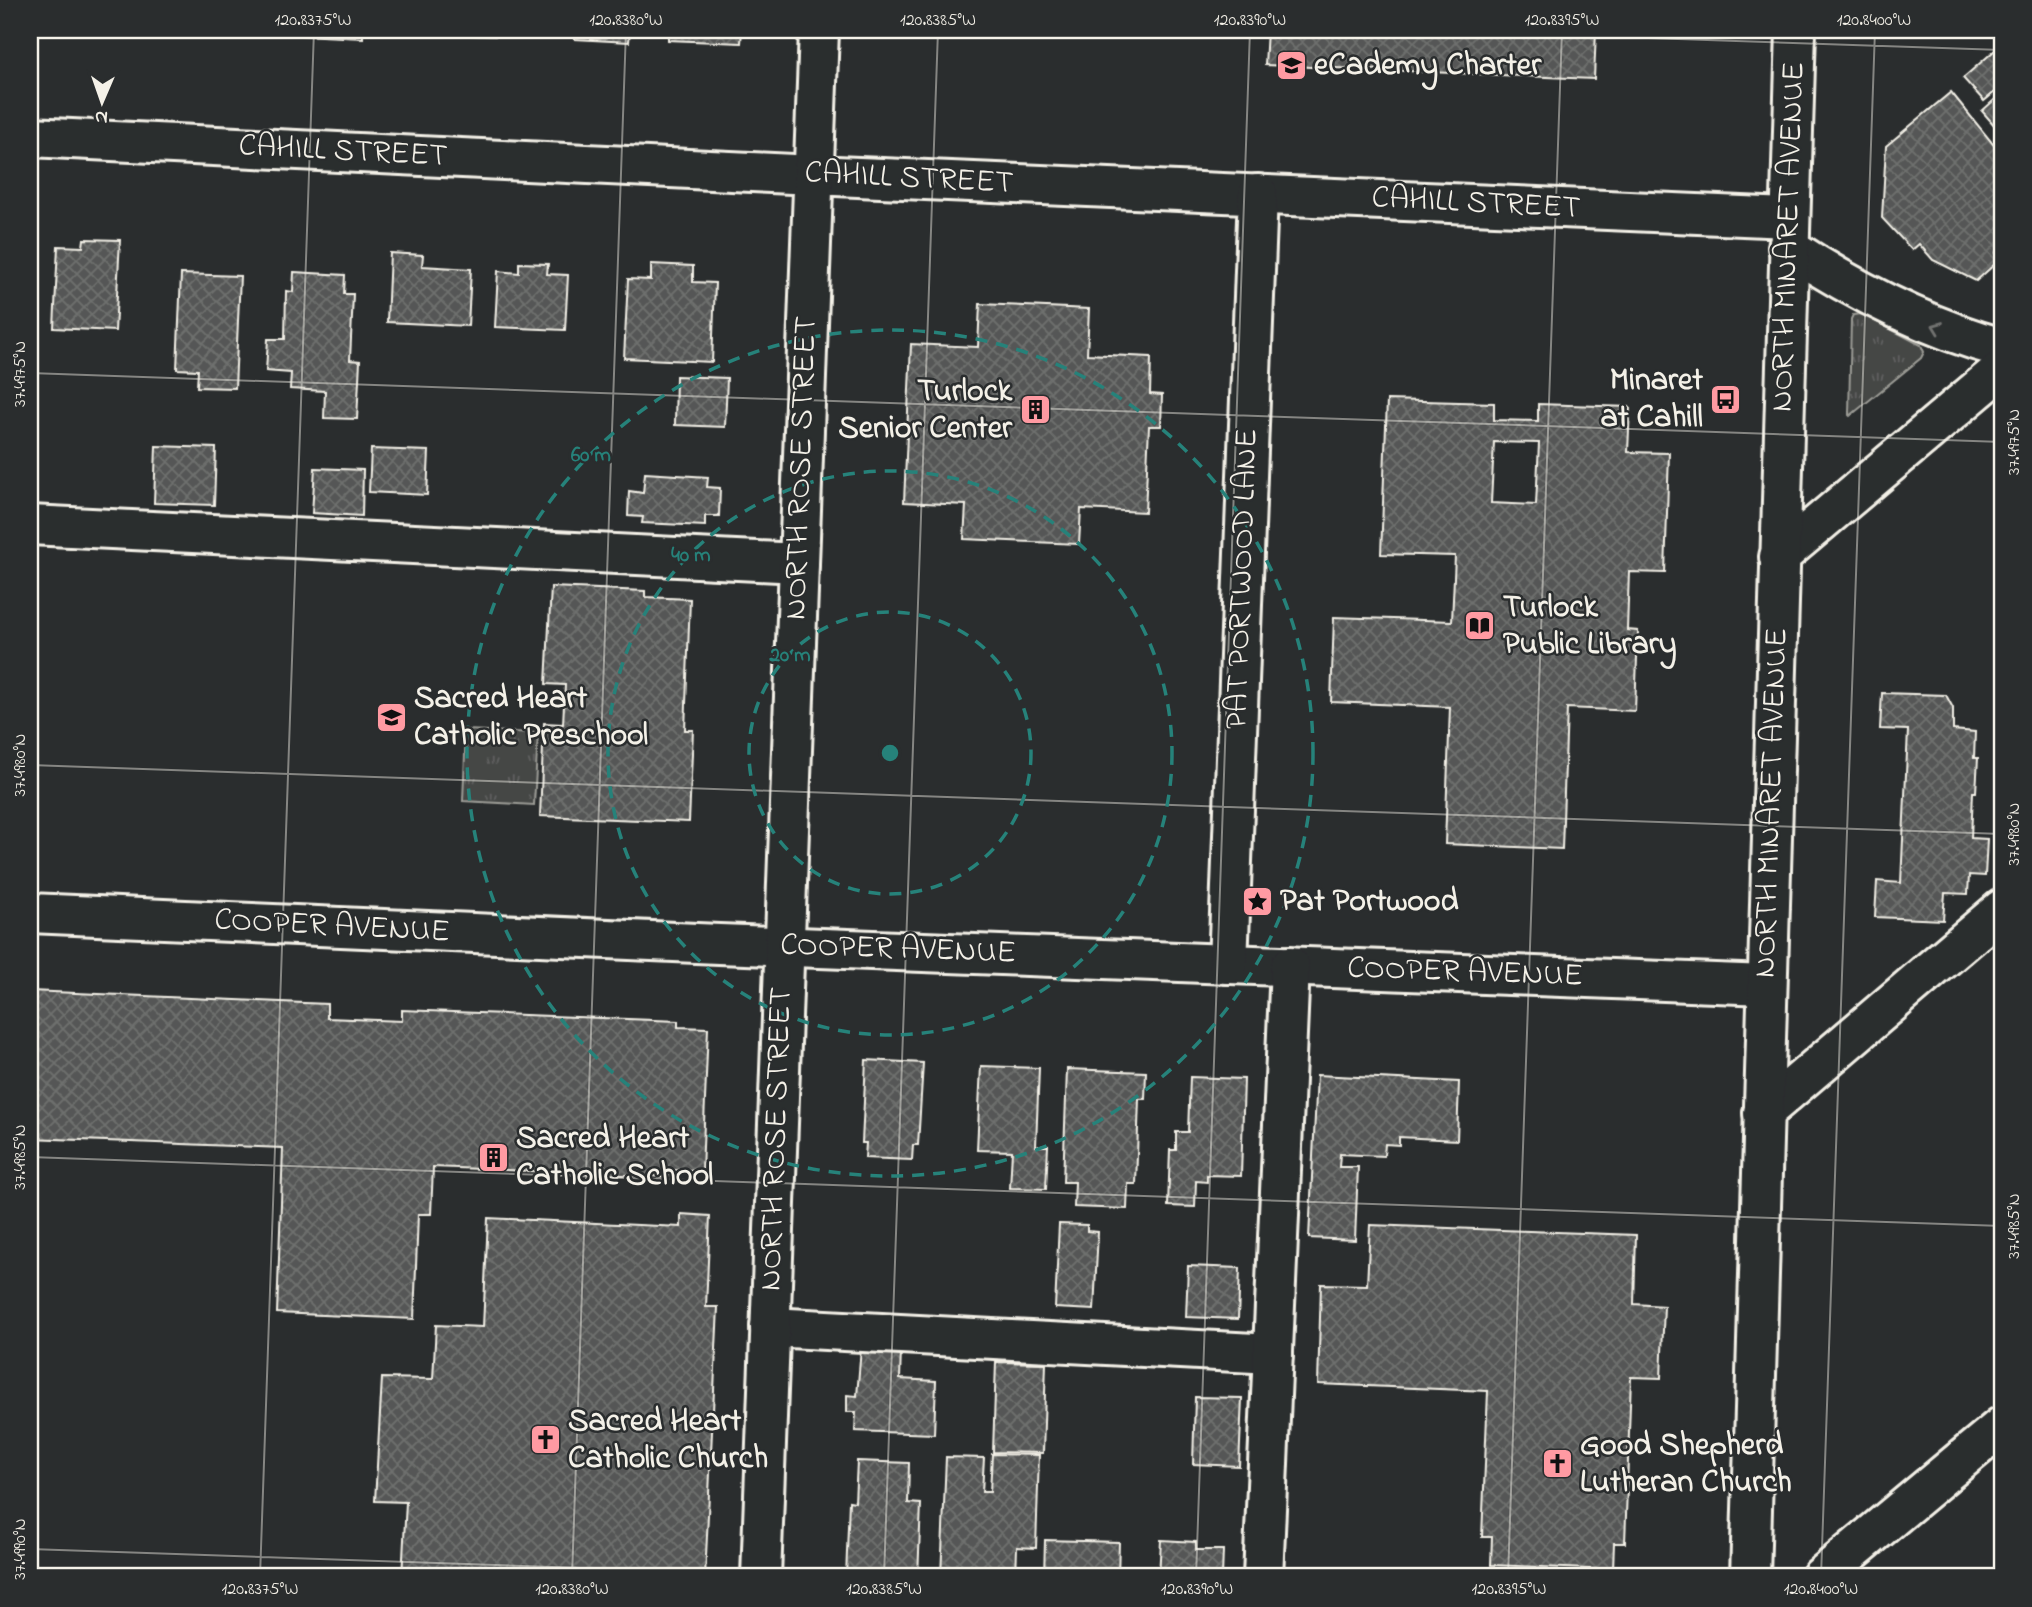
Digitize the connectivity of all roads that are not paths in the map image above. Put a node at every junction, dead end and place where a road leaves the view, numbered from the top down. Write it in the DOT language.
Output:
graph roads {
  1 [pos="819,30"];
  2 [pos="1796,30"];
  3 [pos="30,137"];
  4 [pos="813,175"];
  5 [pos="1258,194"];
  6 [pos="1788,232"];
  7 [pos="2002,348"];
  8 [pos="2002,369"];
  9 [pos="30,525"];
  10 [pos="1779,557"];
  11 [pos="799,563"];
  12 [pos="2002,909"];
  13 [pos="30,914"];
  14 [pos="784,946"];
  15 [pos="1228,964"];
  16 [pos="1290,966"];
  17 [pos="1767,985"];
  18 [pos="1763,1113"];
  19 [pos="770,1327"];
  20 [pos="1273,1354"];
  21 [pos="2002,1426"];
  22 [pos="761,1577"];
  23 [pos="1263,1577"];
  24 [pos="1750,1577"];
  25 [pos="1821,1577"];
  1 -- 4 [label="street, NORTH ROSE STREET"];
  2 -- 6 [label="street, NORTH MINARET AVENUE"];
  3 -- 4 [label="street, CAHILL STREET"];
  4 -- 5 [label="street, CAHILL STREET"];
  4 -- 11 [label="street, NORTH ROSE STREET"];
  5 -- 6 [label="street, CAHILL STREET"];
  5 -- 15 [label="street, PAT PORTWOOD LANE"];
  7 -- 6 [label="street, one-way"];
  6 -- 10 [label="street, NORTH MINARET AVENUE"];
  8 -- 10 [label="street"];
  9 -- 11 [label="street"];
  10 -- 17 [label="street, NORTH MINARET AVENUE"];
  11 -- 14 [label="street, NORTH ROSE STREET"];
  12 -- 18 [label="street"];
  13 -- 14 [label="street, COOPER AVENUE"];
  14 -- 15 [label="street, COOPER AVENUE"];
  14 -- 19 [label="street, NORTH ROSE STREET"];
  15 -- 16 [label="street, COOPER AVENUE"];
  16 -- 17 [label="street, COOPER AVENUE"];
  16 -- 20 [label="street"];
  17 -- 18 [label="street, NORTH MINARET AVENUE"];
  18 -- 24 [label="street, NORTH MINARET AVENUE"];
  19 -- 20 [label="street"];
  19 -- 22 [label="street, NORTH ROSE STREET"];
  20 -- 23 [label="street"];
  21 -- 25 [label="street"];
}
